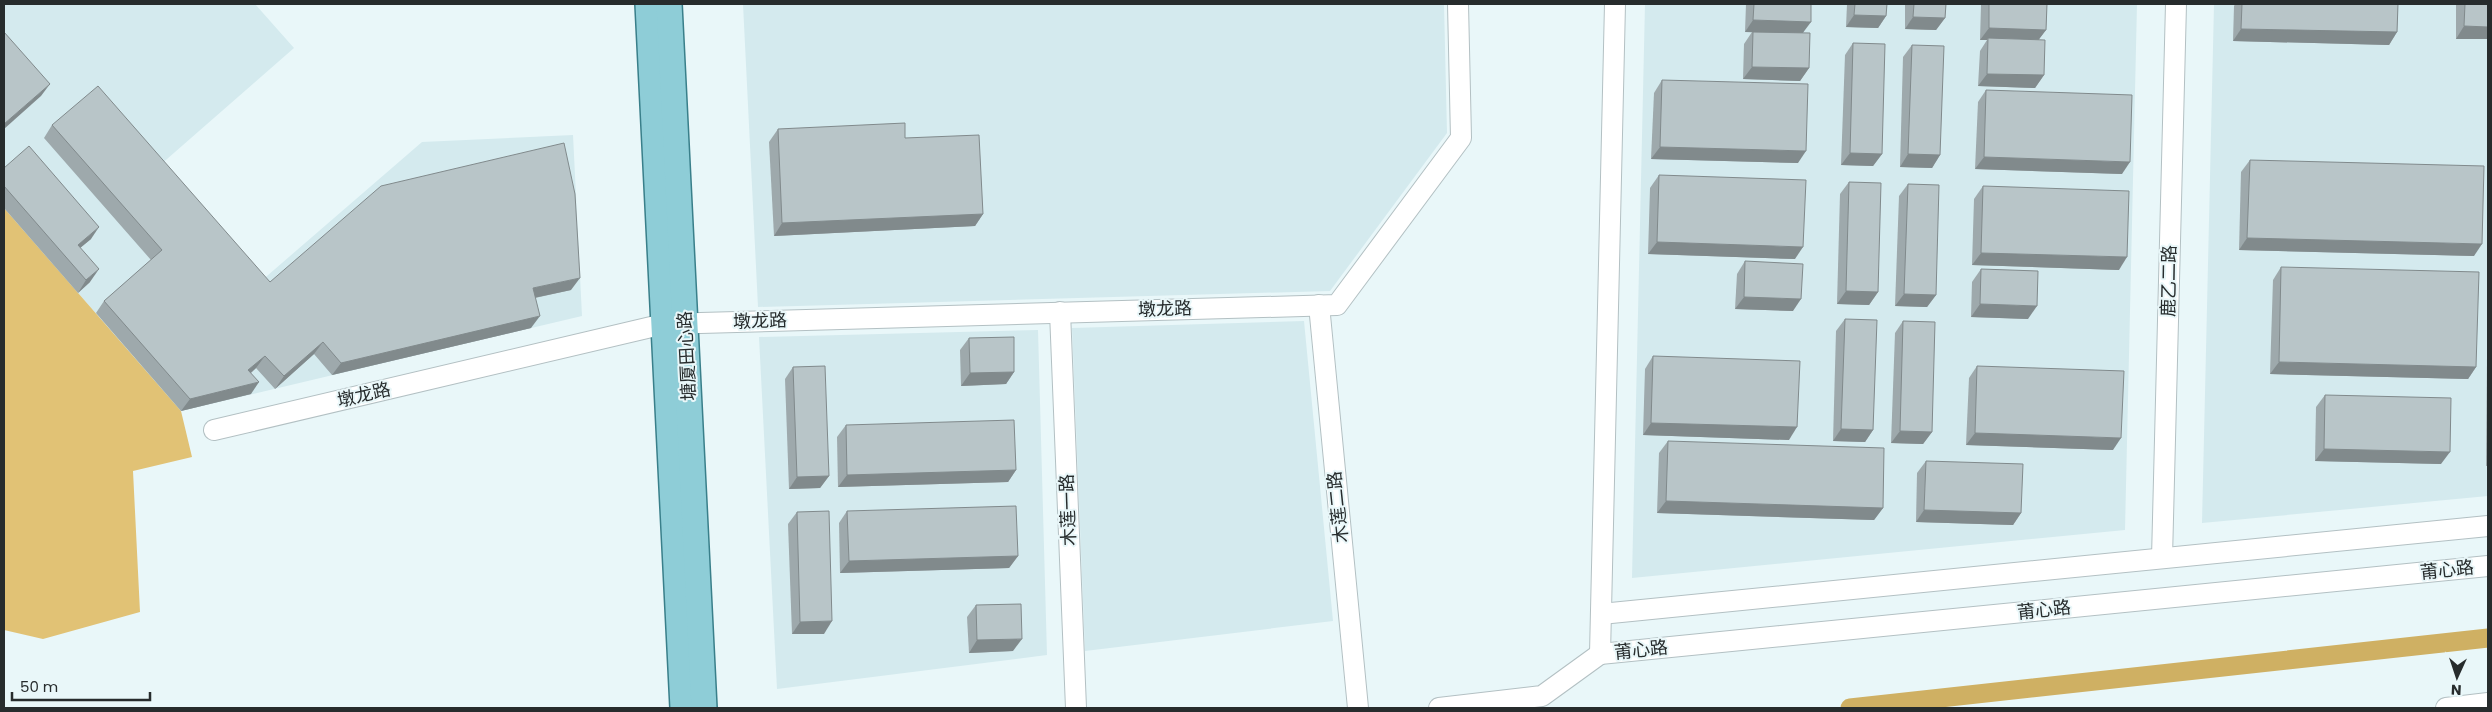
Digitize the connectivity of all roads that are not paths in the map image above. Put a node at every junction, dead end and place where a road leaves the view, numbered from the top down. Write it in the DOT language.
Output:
graph roads {
  1 [pos="648,4"];
  2 [pos="669,4"];
  3 [pos="1458,4"];
  4 [pos="1615,4"];
  5 [pos="2176,4"];
  6 [pos="1319,305"];
  7 [pos="1060,312"];
  8 [pos="674,323"];
  9 [pos="214,430"];
  10 [pos="2488,526"];
  11 [pos="2162,558"];
  12 [pos="2488,566"];
  13 [pos="1601,614"];
  14 [pos="1600,654"];
  15 [pos="2488,703"];
  16 [pos="683,708"];
  17 [pos="704,708"];
  18 [pos="1076,708"];
  19 [pos="1358,708"];
  20 [pos="1439,708"];
  21 [pos="2446,708"];
  1 -- 8 [label="main road, 塘厦田心路"];
  2 -- 8 [label="main road, 塘厦田心路"];
  3 -- 6 [label="street, 墩龙路"];
  4 -- 13 [label="street"];
  5 -- 11 [label="street, 鹿乙二路"];
  6 -- 7 [label="street, 墩龙路"];
  6 -- 19 [label="street, 木莲二路"];
  7 -- 8 [label="street, 墩龙路"];
  7 -- 18 [label="street, 木莲一路"];
  8 -- 9 [label="street, 墩龙路"];
  8 -- 16 [label="main road, 塘厦田心路"];
  8 -- 17 [label="main road, 塘厦田心路"];
  10 -- 11 [label="street"];
  11 -- 13 [label="street"];
  12 -- 14 [label="street, 莆心路"];
  13 -- 14 [label="street"];
  14 -- 20 [label="street"];
  15 -- 21 [label="street"];
}
